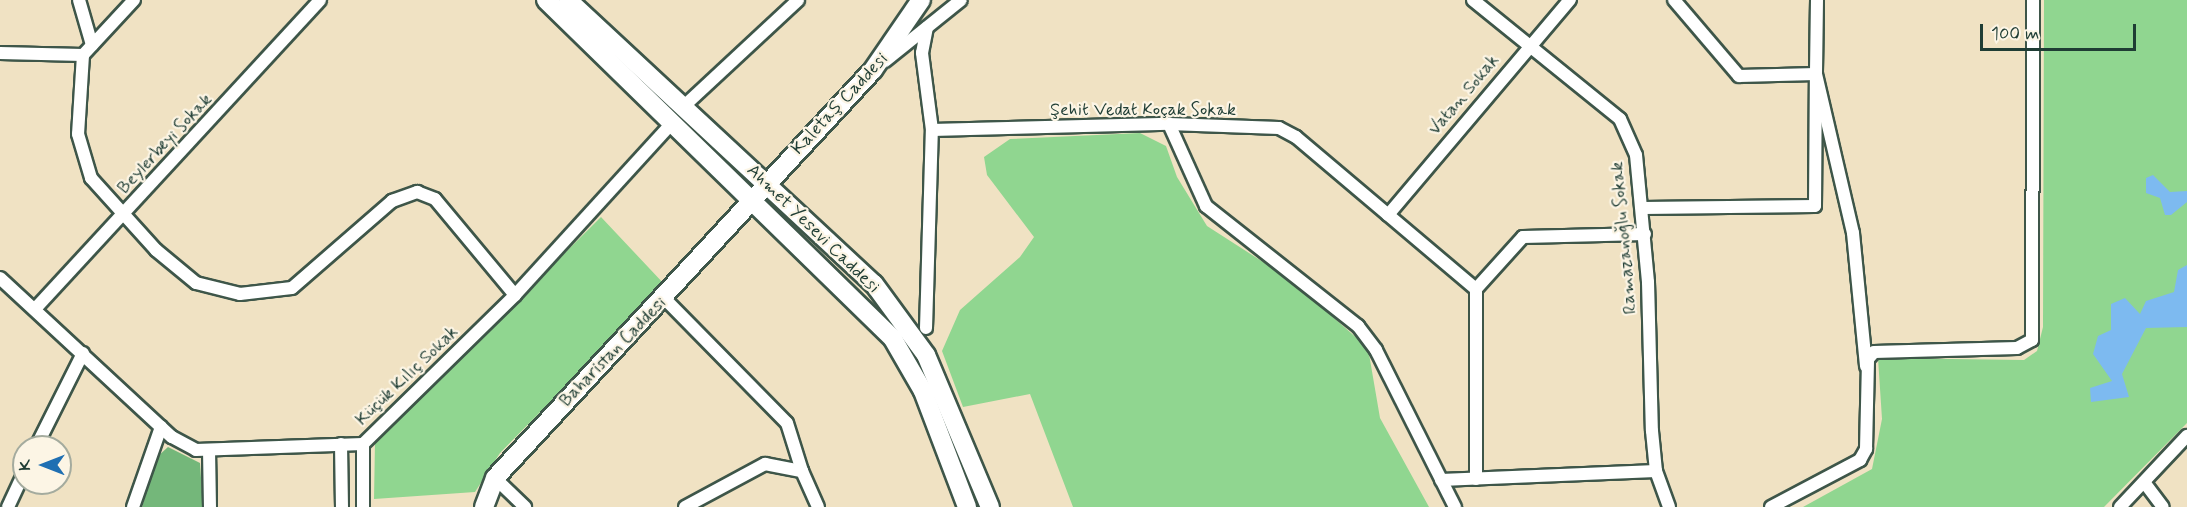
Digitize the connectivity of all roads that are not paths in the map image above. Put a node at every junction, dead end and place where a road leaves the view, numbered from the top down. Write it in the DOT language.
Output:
graph roads {
  1 [pos="79,0"];
  2 [pos="134,0"];
  3 [pos="546,0"];
  4 [pos="798,0"];
  5 [pos="921,0"];
  6 [pos="961,0"];
  7 [pos="1473,0"];
  8 [pos="1570,0"];
  9 [pos="1674,0"];
  10 [pos="1817,0"];
  11 [pos="2033,0"];
  12 [pos="315,2"];
  13 [pos="574,2"];
  14 [pos="927,27"];
  15 [pos="1531,43"];
  16 [pos="88,50"];
  17 [pos="0,53"];
  18 [pos="873,70"];
  19 [pos="1816,74"];
  20 [pos="683,107"];
  21 [pos="1168,124"];
  22 [pos="670,125"];
  23 [pos="932,130"];
  24 [pos="765,184"];
  25 [pos="751,202"];
  26 [pos="1643,208"];
  27 [pos="1388,215"];
  28 [pos="123,217"];
  29 [pos="1645,234"];
  30 [pos="0,278"];
  31 [pos="1476,289"];
  32 [pos="515,295"];
  33 [pos="664,298"];
  34 [pos="35,309"];
  35 [pos="926,328"];
  36 [pos="83,353"];
  37 [pos="1867,378"];
  38 [pos="161,427"];
  39 [pos="42,435"];
  40 [pos="2187,436"];
  41 [pos="341,444"];
  42 [pos="363,444"];
  43 [pos="209,450"];
  44 [pos="802,471"];
  45 [pos="1656,471"];
  46 [pos="495,478"];
  47 [pos="1476,479"];
  48 [pos="1441,480"];
  49 [pos="2144,483"];
  50 [pos="682,506"];
  51 [pos="133,507"];
  52 [pos="210,507"];
  53 [pos="342,507"];
  54 [pos="363,507"];
  55 [pos="484,507"];
  56 [pos="525,507"];
  57 [pos="818,507"];
  58 [pos="967,507"];
  59 [pos="990,507"];
  60 [pos="1455,507"];
  61 [pos="1669,507"];
  62 [pos="1771,507"];
  63 [pos="2120,507"];
  64 [pos="2163,507"];
  1 -- 16 [label="street"];
  2 -- 16 [label="street"];
  3 -- 22 [label="main road, Ahmet Yesevi Caddesi"];
  4 -- 20 [label="street"];
  5 -- 18 [label="main road, Kaletaş Caddesi"];
  6 -- 14 [label="street"];
  7 -- 15 [label="street, Ramazanoğlu Sokak"];
  8 -- 15 [label="street, Vatan Sokak"];
  9 -- 19 [label="street"];
  10 -- 19 [label="street"];
  11 -- 37 [label="street"];
  12 -- 28 [label="street, Beylerbeyi Sokak"];
  13 -- 20 [label="main road, Ahmet Yesevi Caddesi"];
  14 -- 18 [label="street"];
  14 -- 23 [label="street"];
  15 -- 26 [label="street, Ramazanoğlu Sokak"];
  15 -- 27 [label="street, Vatan Sokak"];
  16 -- 17 [label="street"];
  16 -- 28 [label="street"];
  18 -- 24 [label="main road, Kaletaş Caddesi"];
  19 -- 26 [label="street"];
  19 -- 37 [label="street"];
  20 -- 24 [label="main road, Ahmet Yesevi Caddesi"];
  21 -- 23 [label="street, Şehit Vedat Koçak Sokak"];
  21 -- 27 [label="street, Şehit Vedat Koçak Sokak"];
  21 -- 48 [label="street"];
  22 -- 25 [label="main road, Ahmet Yesevi Caddesi"];
  22 -- 32 [label="street, Küçük Kılıç Sokak"];
  23 -- 35 [label="street"];
  24 -- 25 [label="main road, Kaletaş Caddesi"];
  24 -- 59 [label="main road, Ahmet Yesevi Caddesi"];
  25 -- 33 [label="main road, Baharistan Caddesi"];
  25 -- 58 [label="main road, Ahmet Yesevi Caddesi"];
  26 -- 29 [label="street, Ramazanoğlu Sokak"];
  27 -- 31 [label="street, Şehit Vedat Koçak Sokak"];
  28 -- 32 [label="street"];
  28 -- 34 [label="street, Beylerbeyi Sokak"];
  29 -- 31 [label="street"];
  29 -- 45 [label="street, Ramazanoğlu Sokak"];
  30 -- 34 [label="street, Küçük Kılıç Sokak"];
  31 -- 47 [label="street"];
  32 -- 42 [label="street, Küçük Kılıç Sokak"];
  33 -- 44 [label="street"];
  33 -- 46 [label="main road, Baharistan Caddesi"];
  34 -- 36 [label="street, Küçük Kılıç Sokak"];
  36 -- 38 [label="street, Küçük Kılıç Sokak"];
  36 -- 39 [label="street"];
  37 -- 62 [label="street"];
  38 -- 43 [label="street, Küçük Kılıç Sokak"];
  38 -- 51 [label="street"];
  40 -- 49 [label="street"];
  41 -- 42 [label="street, Küçük Kılıç Sokak"];
  41 -- 43 [label="street, Küçük Kılıç Sokak"];
  41 -- 53 [label="street"];
  42 -- 54 [label="street"];
  43 -- 52 [label="street"];
  44 -- 50 [label="street"];
  44 -- 57 [label="street"];
  45 -- 47 [label="street"];
  45 -- 61 [label="street, Ramazanoğlu Sokak"];
  46 -- 55 [label="main road, Baharistan Caddesi"];
  46 -- 56 [label="street"];
  47 -- 48 [label="street"];
  48 -- 60 [label="street"];
  49 -- 63 [label="street"];
  49 -- 64 [label="street"];
}
